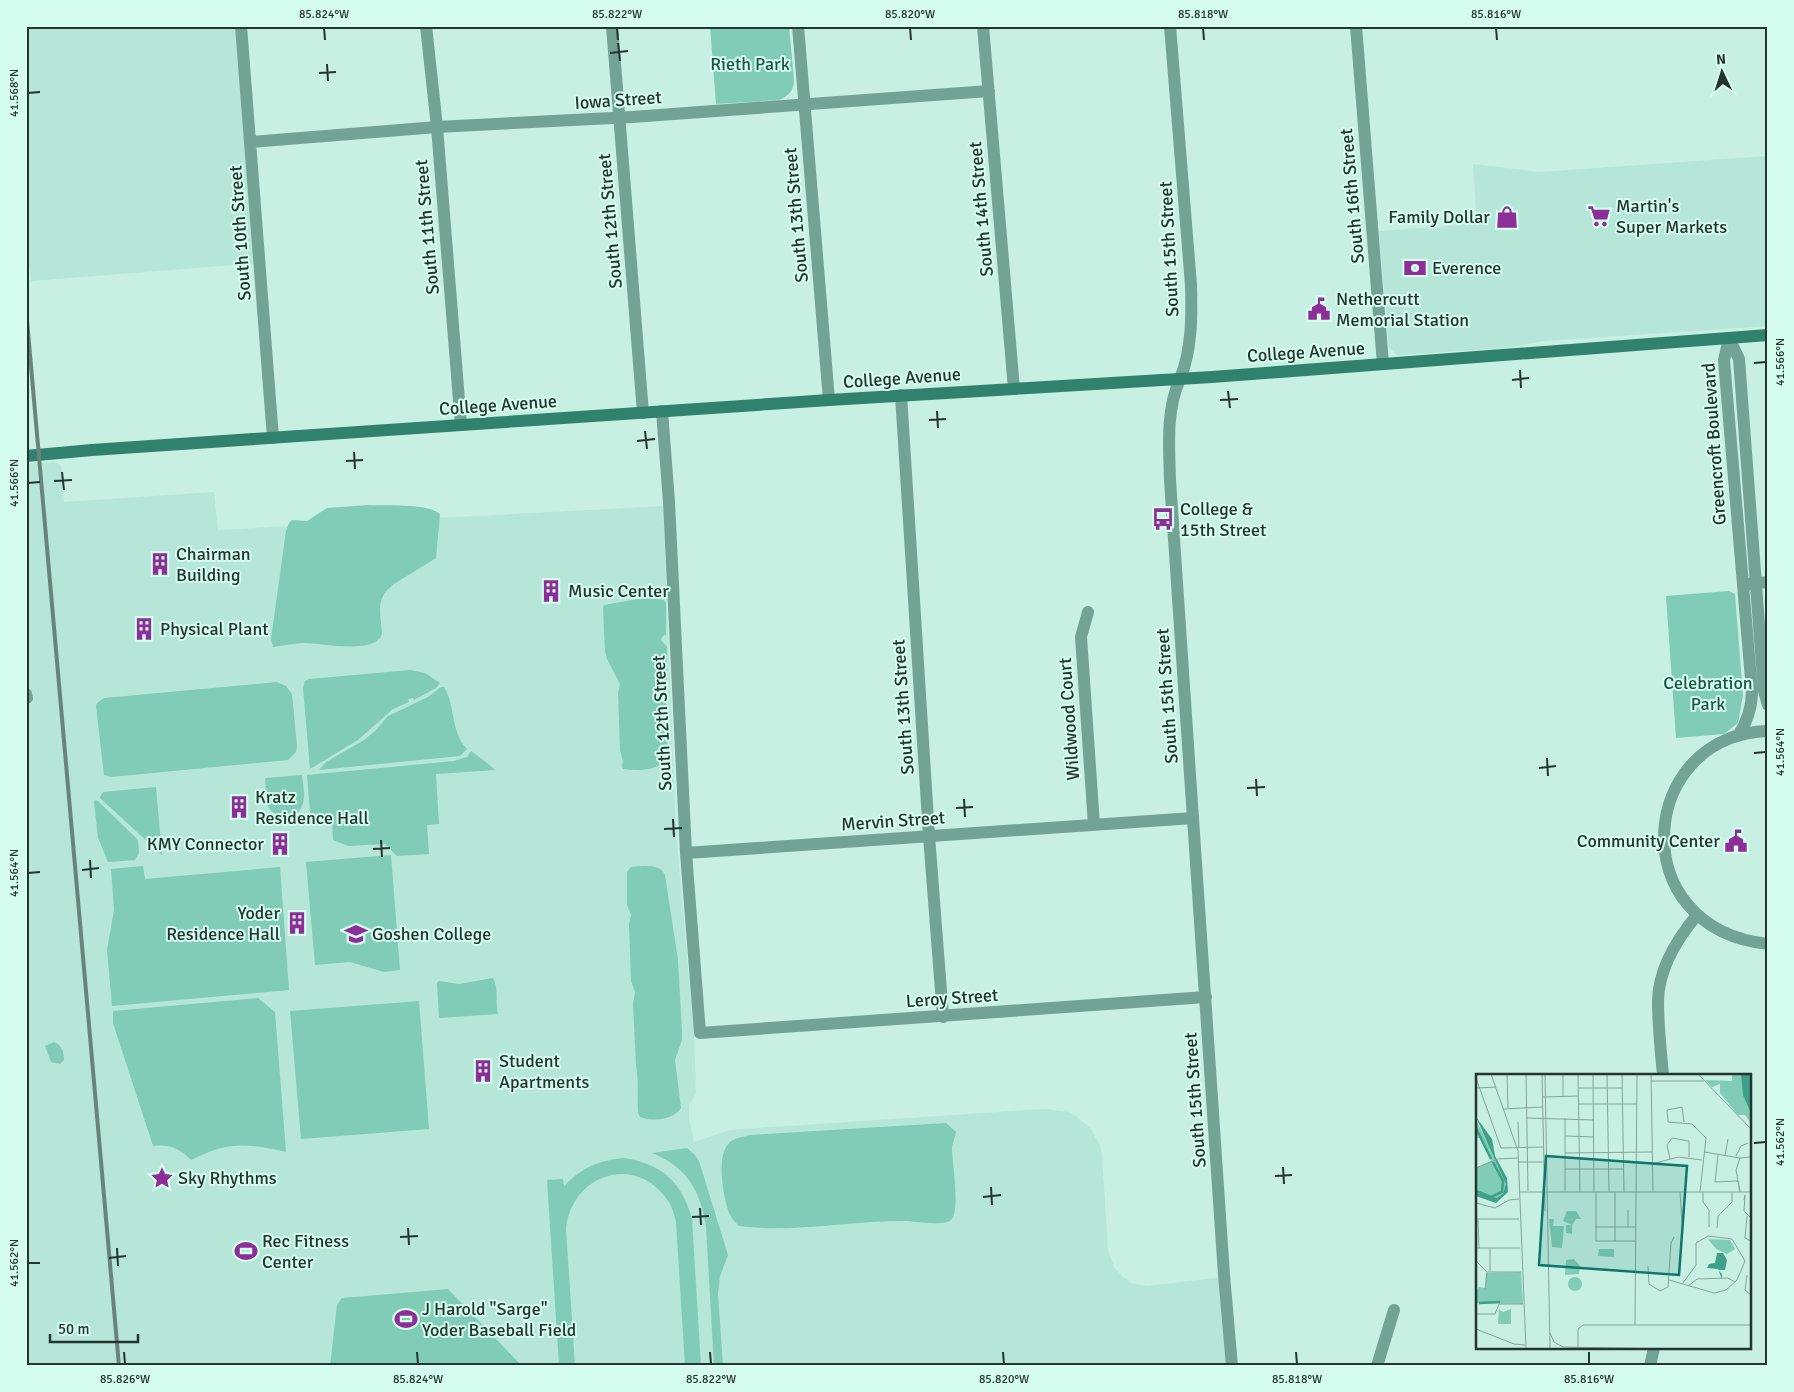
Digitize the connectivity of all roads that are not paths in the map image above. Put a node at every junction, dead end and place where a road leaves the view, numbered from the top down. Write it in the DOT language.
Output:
graph roads {
  1 [pos="241,26"];
  2 [pos="426,26"];
  3 [pos="612,26"];
  4 [pos="798,26"];
  5 [pos="984,26"];
  6 [pos="1170,26"];
  7 [pos="1356,26"];
  8 [pos="988,91"];
  9 [pos="804,104"];
  10 [pos="619,118"];
  11 [pos="437,127"];
  12 [pos="250,142"];
  13 [pos="1768,335"];
  14 [pos="1729,338"];
  15 [pos="1383,364"];
  16 [pos="1180,379"];
  17 [pos="1014,389"];
  18 [pos="901,395"];
  19 [pos="829,400"];
  20 [pos="662,412"];
  21 [pos="643,413"];
  22 [pos="461,425"];
  23 [pos="273,438"];
  24 [pos="30,453"];
  25 [pos="1762,583"];
  26 [pos="1742,584"];
  27 [pos="1088,612"];
  28 [pos="26,694"];
  29 [pos="27,698"];
  30 [pos="1768,706"];
  31 [pos="1768,731"];
  32 [pos="1738,736"];
  33 [pos="1193,818"];
  34 [pos="1094,825"];
  35 [pos="929,836"];
  36 [pos="686,853"];
  37 [pos="1697,915"];
  38 [pos="1768,944"];
  39 [pos="1206,997"];
  40 [pos="943,1017"];
  41 [pos="700,1033"];
  42 [pos="1663,1074"];
  43 [pos="1394,1310"];
  44 [pos="1654,1350"];
  45 [pos="1232,1366"];
  46 [pos="1377,1366"];
  47 [pos="1650,1366"];
  1 -- 12 [label="street, South 10th Street"];
  2 -- 11 [label="street, South 11th Street"];
  3 -- 10 [label="street, South 12th Street"];
  4 -- 9 [label="street, South 13th Street"];
  5 -- 8 [label="street, South 14th Street"];
  6 -- 16 [label="street, South 15th Street"];
  7 -- 15 [label="street, South 16th Street"];
  8 -- 9 [label="street, Iowa Street"];
  8 -- 17 [label="street, South 14th Street"];
  9 -- 10 [label="street, Iowa Street"];
  9 -- 19 [label="street, South 13th Street"];
  10 -- 11 [label="street, Iowa Street"];
  10 -- 21 [label="street, South 12th Street"];
  11 -- 12 [label="street, Iowa Street"];
  11 -- 22 [label="street, South 11th Street"];
  12 -- 23 [label="street, South 10th Street"];
  13 -- 14 [label="main road, College Avenue"];
  14 -- 15 [label="main road, College Avenue"];
  14 -- 25 [label="street, Greencroft Boulevard"];
  14 -- 26 [label="street, Greencroft Boulevard"];
  15 -- 16 [label="main road, College Avenue"];
  16 -- 17 [label="main road, College Avenue"];
  16 -- 33 [label="street, South 15th Street"];
  17 -- 18 [label="main road, College Avenue"];
  18 -- 19 [label="main road, College Avenue"];
  18 -- 35 [label="street, South 13th Street"];
  19 -- 20 [label="main road, College Avenue"];
  20 -- 21 [label="main road, College Avenue"];
  20 -- 36 [label="street, South 12th Street"];
  21 -- 22 [label="main road, College Avenue"];
  22 -- 23 [label="main road, College Avenue"];
  23 -- 24 [label="main road, College Avenue"];
  25 -- 26 [label="street"];
  25 -- 30 [label="street, Greencroft Boulevard"];
  26 -- 32 [label="street, Greencroft Boulevard"];
  27 -- 34 [label="street, Wildwood Court"];
  28 -- 29 [label="street"];
  31 -- 32 [label="street"];
  32 -- 37 [label="street"];
  33 -- 34 [label="street, Mervin Street"];
  33 -- 39 [label="street, South 15th Street"];
  34 -- 35 [label="street, Mervin Street"];
  35 -- 36 [label="street, Mervin Street"];
  35 -- 40 [label="street, South 13th Street"];
  36 -- 41 [label="street, South 12th Street"];
  37 -- 38 [label="street"];
  37 -- 42 [label="street"];
  39 -- 40 [label="street, Leroy Street"];
  39 -- 45 [label="street, South 15th Street"];
  40 -- 41 [label="street, Leroy Street"];
  43 -- 46 [label="street"];
  44 -- 47 [label="street"];
}
